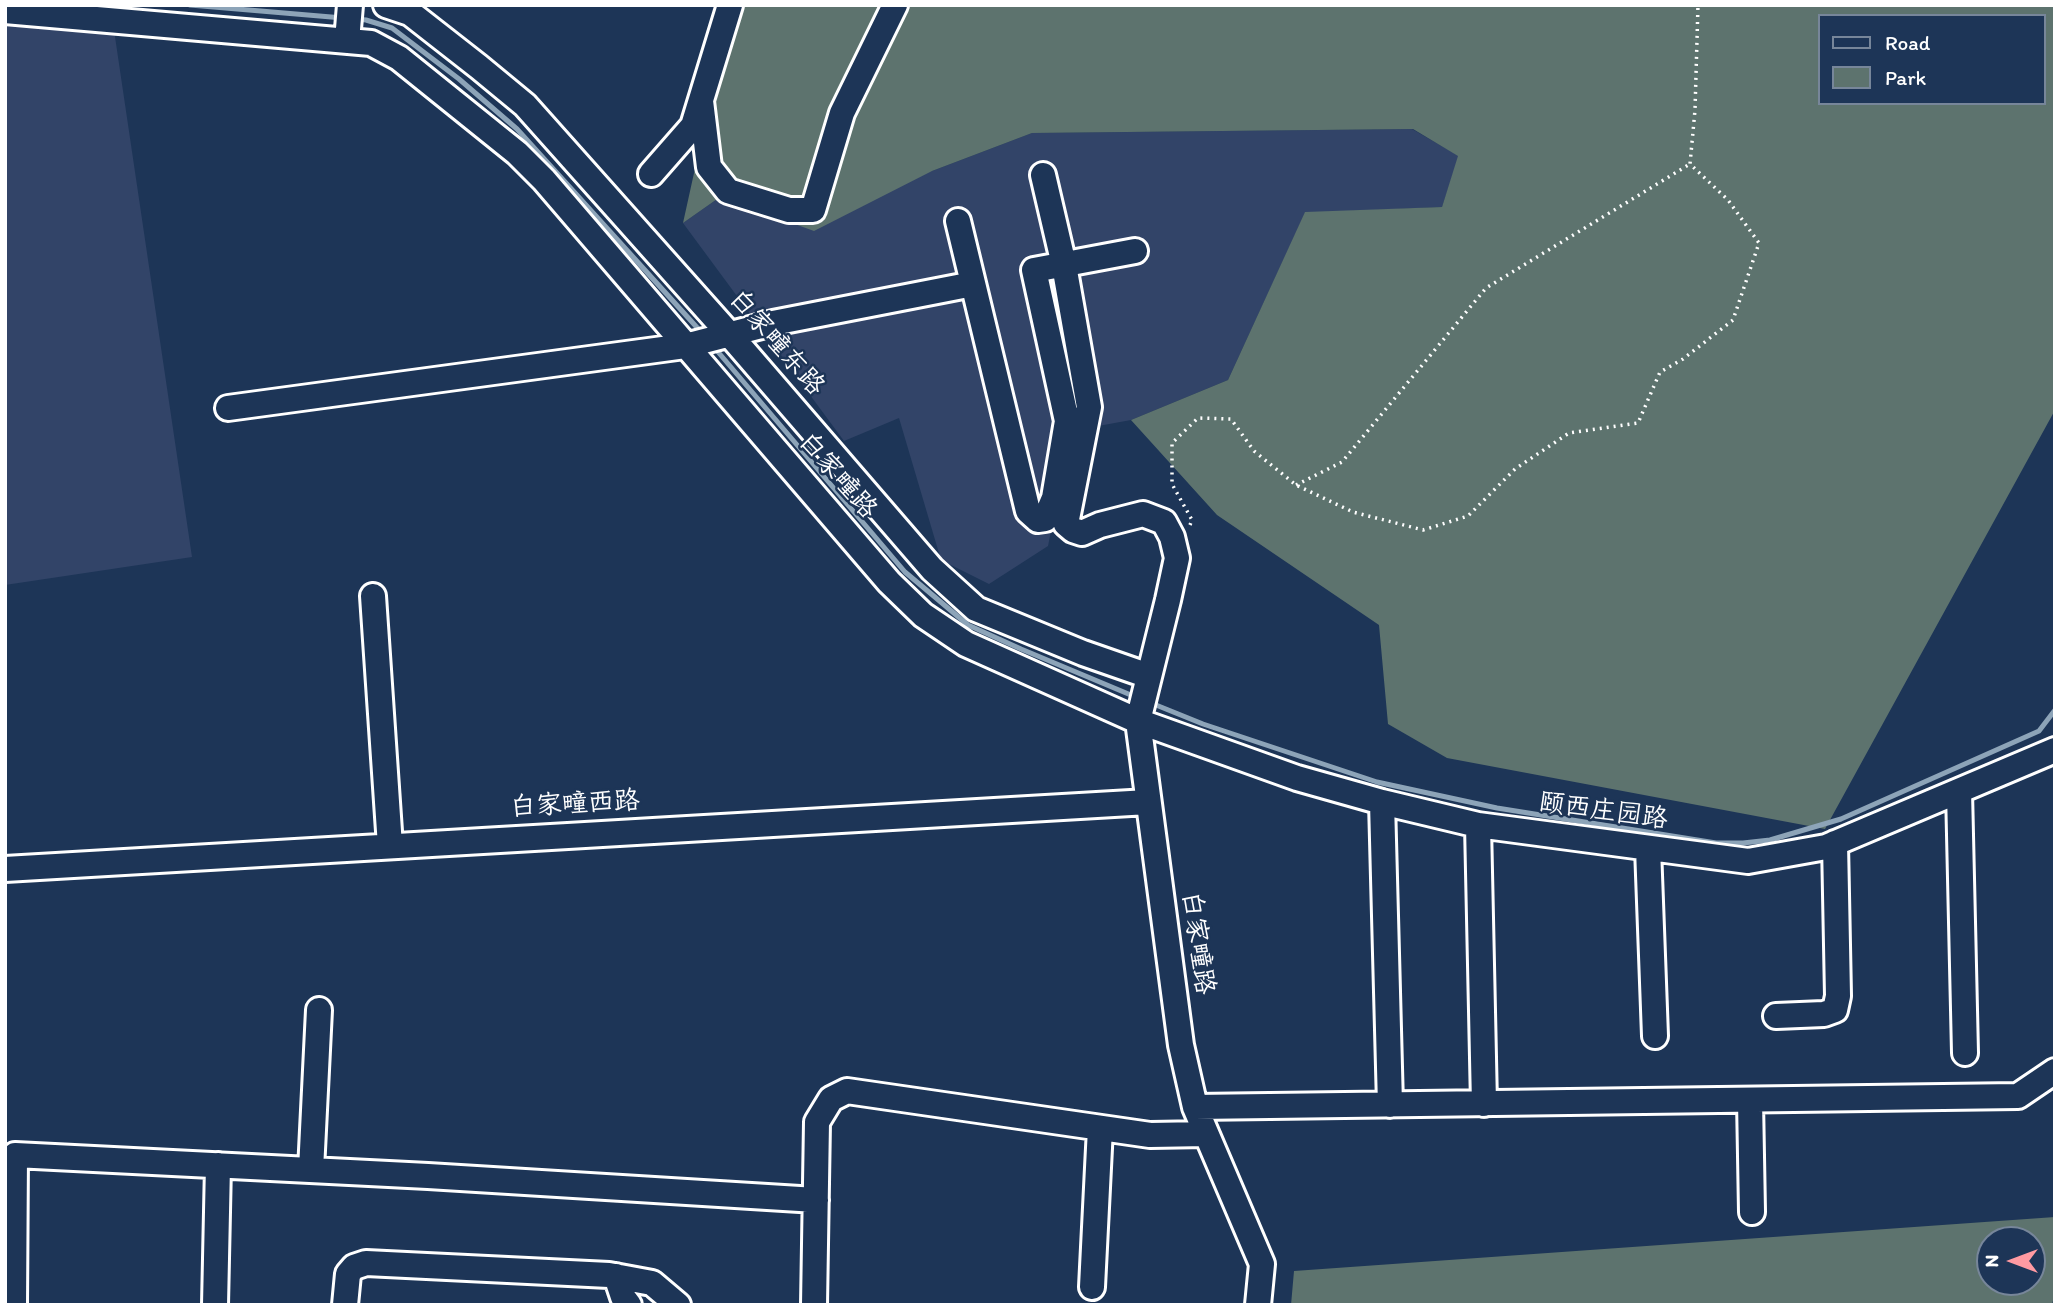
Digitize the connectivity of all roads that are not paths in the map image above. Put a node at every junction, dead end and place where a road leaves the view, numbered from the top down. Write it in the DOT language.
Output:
graph roads {
  1 [pos="386,5"];
  2 [pos="730,5"];
  3 [pos="895,5"];
  4 [pos="5,11"];
  5 [pos="349,21"];
  6 [pos="701,101"];
  7 [pos="651,174"];
  8 [pos="1043,175"];
  9 [pos="958,221"];
  10 [pos="1135,251"];
  11 [pos="1064,265"];
  12 [pos="974,284"];
  13 [pos="708,340"];
  14 [pos="228,408"];
  15 [pos="373,596"];
  16 [pos="1143,699"];
  17 [pos="2055,750"];
  18 [pos="1959,790"];
  19 [pos="1382,802"];
  20 [pos="1148,803"];
  21 [pos="1478,825"];
  22 [pos="1835,843"];
  23 [pos="390,846"];
  24 [pos="1648,848"];
  25 [pos="5,869"];
  26 [pos="318,1010"];
  27 [pos="1776,1016"];
  28 [pos="1655,1035"];
  29 [pos="1965,1053"];
  30 [pos="2055,1071"];
  31 [pos="1750,1100"];
  32 [pos="1484,1104"];
  33 [pos="1390,1105"];
  34 [pos="1195,1107"];
  35 [pos="1100,1128"];
  36 [pos="1206,1134"];
  37 [pos="219,1165"];
  38 [pos="311,1170"];
  39 [pos="10,1171"];
  40 [pos="816,1199"];
  41 [pos="1752,1212"];
  42 [pos="616,1276"];
  43 [pos="1092,1287"];
  44 [pos="13,1305"];
  45 [pos="215,1305"];
  46 [pos="345,1305"];
  47 [pos="629,1305"];
  48 [pos="678,1305"];
  49 [pos="814,1305"];
  50 [pos="1258,1305"];
  1 -- 13 [label="street, 白家疃东路"];
  2 -- 6 [label="street"];
  3 -- 6 [label="street"];
  4 -- 5 [label="street, 白家疃路"];
  5 -- 13 [label="street, 白家疃路"];
  6 -- 7 [label="street"];
  8 -- 11 [label="street"];
  9 -- 12 [label="street"];
  10 -- 11 [label="street"];
  11 -- 12 [label="street"];
  11 -- 16 [label="street"];
  12 -- 13 [label="street"];
  13 -- 14 [label="street"];
  13 -- 16 [label="street, 白家疃东路"];
  13 -- 16 [label="street, 白家疃路"];
  15 -- 23 [label="street"];
  16 -- 19 [label="street, 颐西庄园路"];
  16 -- 20 [label="street, 白家疃路"];
  17 -- 18 [label="street, 颐西庄园路"];
  18 -- 22 [label="street, 颐西庄园路"];
  18 -- 29 [label="street"];
  19 -- 21 [label="street, 颐西庄园路"];
  19 -- 33 [label="street"];
  20 -- 23 [label="street, 白家疃西路"];
  20 -- 34 [label="street, 白家疃路"];
  21 -- 24 [label="street, 颐西庄园路"];
  21 -- 32 [label="street"];
  22 -- 24 [label="street, 颐西庄园路"];
  22 -- 27 [label="street"];
  23 -- 25 [label="street, 白家疃西路"];
  24 -- 28 [label="street"];
  26 -- 38 [label="street"];
  30 -- 31 [label="street"];
  31 -- 32 [label="street"];
  31 -- 41 [label="street"];
  32 -- 33 [label="street"];
  33 -- 34 [label="street"];
  34 -- 36 [label="street, 白家疃路"];
  35 -- 36 [label="street"];
  35 -- 40 [label="street"];
  35 -- 43 [label="street"];
  36 -- 50 [label="street, 白家疃路"];
  37 -- 38 [label="street"];
  37 -- 39 [label="street"];
  37 -- 45 [label="street"];
  38 -- 40 [label="street"];
  39 -- 44 [label="street"];
  40 -- 49 [label="street"];
  42 -- 46 [label="street"];
  42 -- 47 [label="street"];
  42 -- 48 [label="street"];
}
